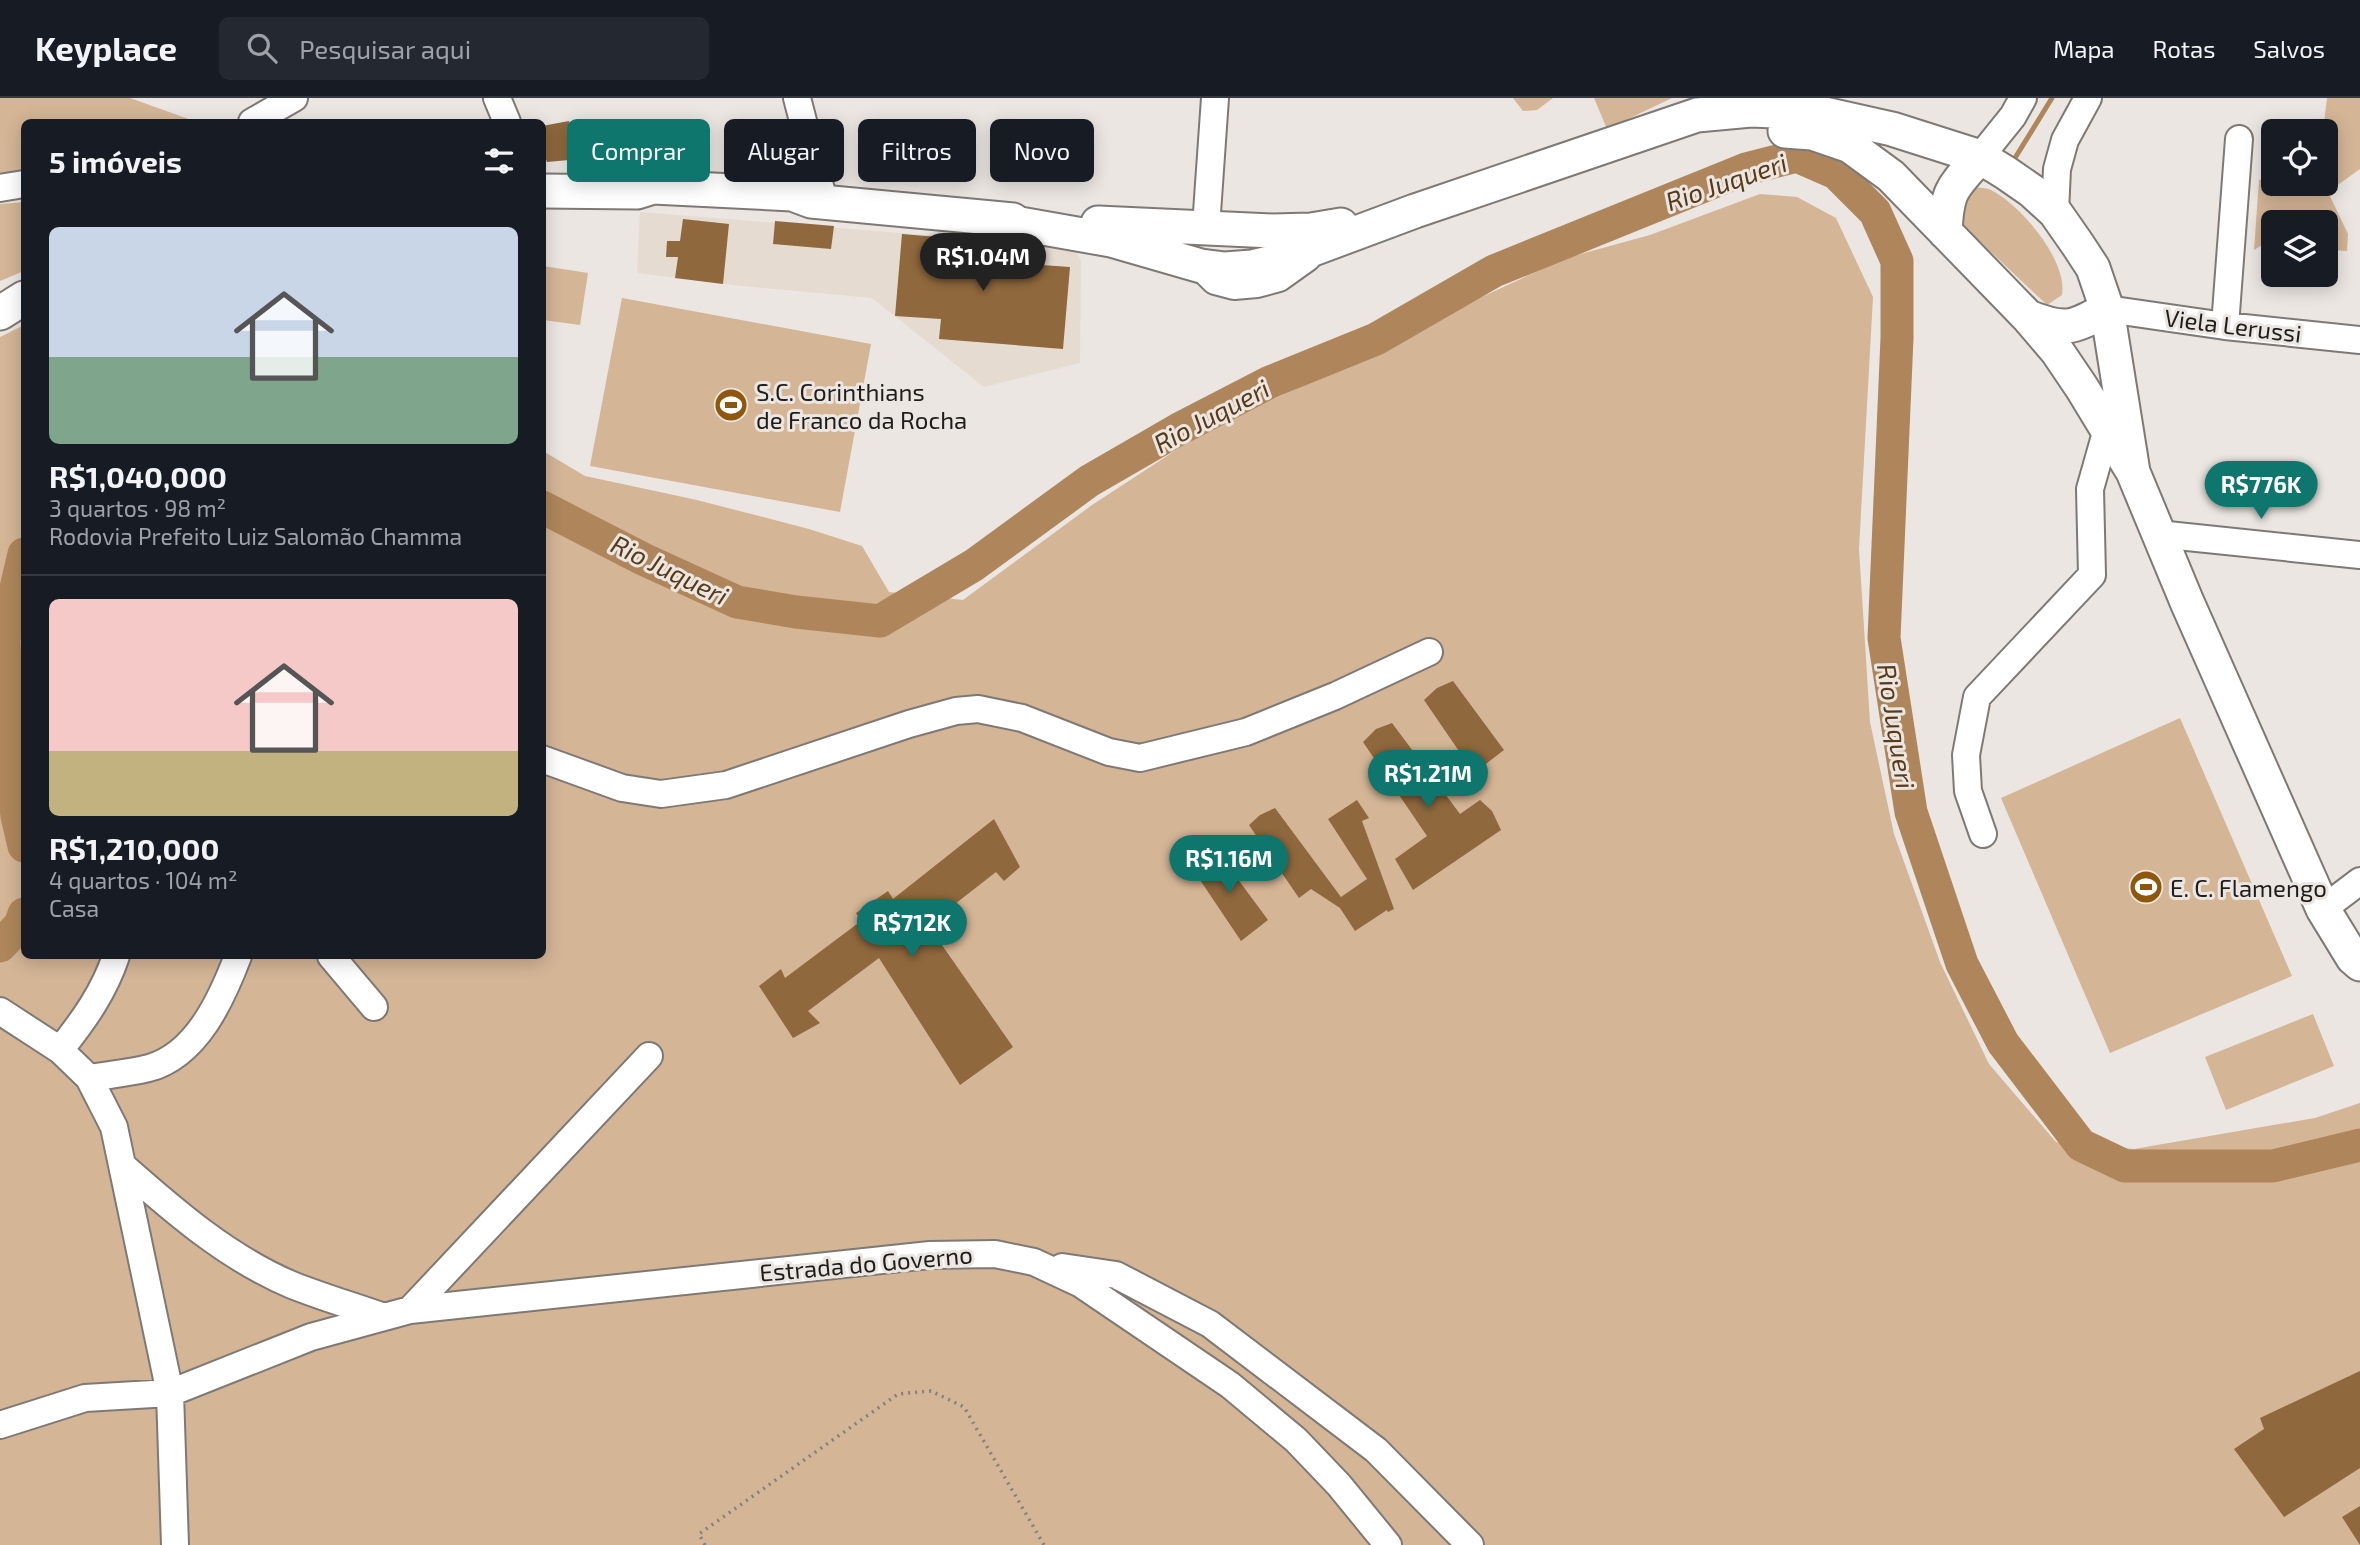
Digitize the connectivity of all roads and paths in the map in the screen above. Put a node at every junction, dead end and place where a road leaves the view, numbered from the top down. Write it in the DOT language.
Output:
graph roads {
  1 [pos="294,98"];
  2 [pos="497,98"];
  3 [pos="797,98"];
  4 [pos="1215,98"];
  5 [pos="2023,98"];
  6 [pos="2088,98"];
  7 [pos="257,119"];
  8 [pos="506,119"];
  9 [pos="1629,137"];
  10 [pos="2239,139"];
  11 [pos="1980,157"];
  12 [pos="21,184"];
  13 [pos="0,188"];
  14 [pos="546,191"];
  15 [pos="817,201"];
  16 [pos="1415,211"];
  17 [pos="2054,212"];
  18 [pos="992,219"];
  19 [pos="1206,227"];
  20 [pos="1945,232"];
  21 [pos="1111,240"];
  22 [pos="21,300"];
  23 [pos="2107,309"];
  24 [pos="0,313"];
  25 [pos="2028,317"];
  26 [pos="2225,326"];
  27 [pos="2360,340"];
  28 [pos="2107,429"];
  29 [pos="2133,472"];
  30 [pos="2158,534"];
  31 [pos="2360,555"];
  32 [pos="1429,652"];
  33 [pos="546,761"];
  34 [pos="1983,834"];
  35 [pos="2360,881"];
  36 [pos="2323,909"];
  37 [pos="115,959"];
  38 [pos="237,959"];
  39 [pos="334,959"];
  40 [pos="2360,964"];
  41 [pos="374,1007"];
  42 [pos="3,1013"];
  43 [pos="60,1050"];
  44 [pos="649,1056"];
  45 [pos="89,1078"];
  46 [pos="124,1167"];
  47 [pos="1034,1262"];
  48 [pos="410,1310"];
  49 [pos="384,1317"];
  50 [pos="170,1393"];
  51 [pos="0,1425"];
  52 [pos="175,1545"];
  53 [pos="705,1545"];
  54 [pos="1044,1545"];
  55 [pos="1388,1545"];
  56 [pos="1469,1545"];
  1 -- 7 [label="street"];
  2 -- 8 [label="street"];
  3 -- 15 [label="street"];
  4 -- 19 [label="street"];
  5 -- 11 [label="street"];
  6 -- 17 [label="street"];
  9 -- 11 [label="main road"];
  9 -- 16 [label="main road"];
  9 -- 20 [label="main road"];
  10 -- 26 [label="street"];
  11 -- 17 [label="main road"];
  11 -- 20 [label="main road"];
  12 -- 13 [label="street"];
  14 -- 15 [label="main road"];
  15 -- 18 [label="main road"];
  16 -- 19 [label="main road"];
  16 -- 21 [label="main road"];
  17 -- 23 [label="main road"];
  18 -- 19 [label="main road"];
  18 -- 21 [label="main road"];
  19 -- 21 [label="main road"];
  20 -- 25 [label="main road"];
  22 -- 24 [label="main road"];
  23 -- 25 [label="main road"];
  23 -- 26 [label="street, Viela Lerussi"];
  23 -- 29 [label="main road"];
  25 -- 28 [label="main road"];
  26 -- 27 [label="street, Viela Lerussi"];
  28 -- 29 [label="main road"];
  28 -- 34 [label="street"];
  29 -- 30 [label="main road"];
  30 -- 31 [label="street"];
  30 -- 36 [label="main road"];
  32 -- 33 [label="street"];
  35 -- 36 [label="street"];
  36 -- 40 [label="main road"];
  37 -- 43 [label="street"];
  38 -- 45 [label="street"];
  39 -- 41 [label="street"];
  42 -- 43 [label="street"];
  43 -- 45 [label="street"];
  44 -- 48 [label="street"];
  45 -- 46 [label="street"];
  46 -- 49 [label="street"];
  46 -- 50 [label="street"];
  47 -- 48 [label="street, Estrada do Governo"];
  47 -- 55 [label="street, Estrada do Governo"];
  47 -- 56 [label="street"];
  48 -- 49 [label="street, Estrada do Governo"];
  49 -- 50 [label="street, Estrada do Governo"];
  50 -- 51 [label="street, Estrada do Governo"];
  50 -- 52 [label="street"];
  53 -- 54 [label="path"];
}
